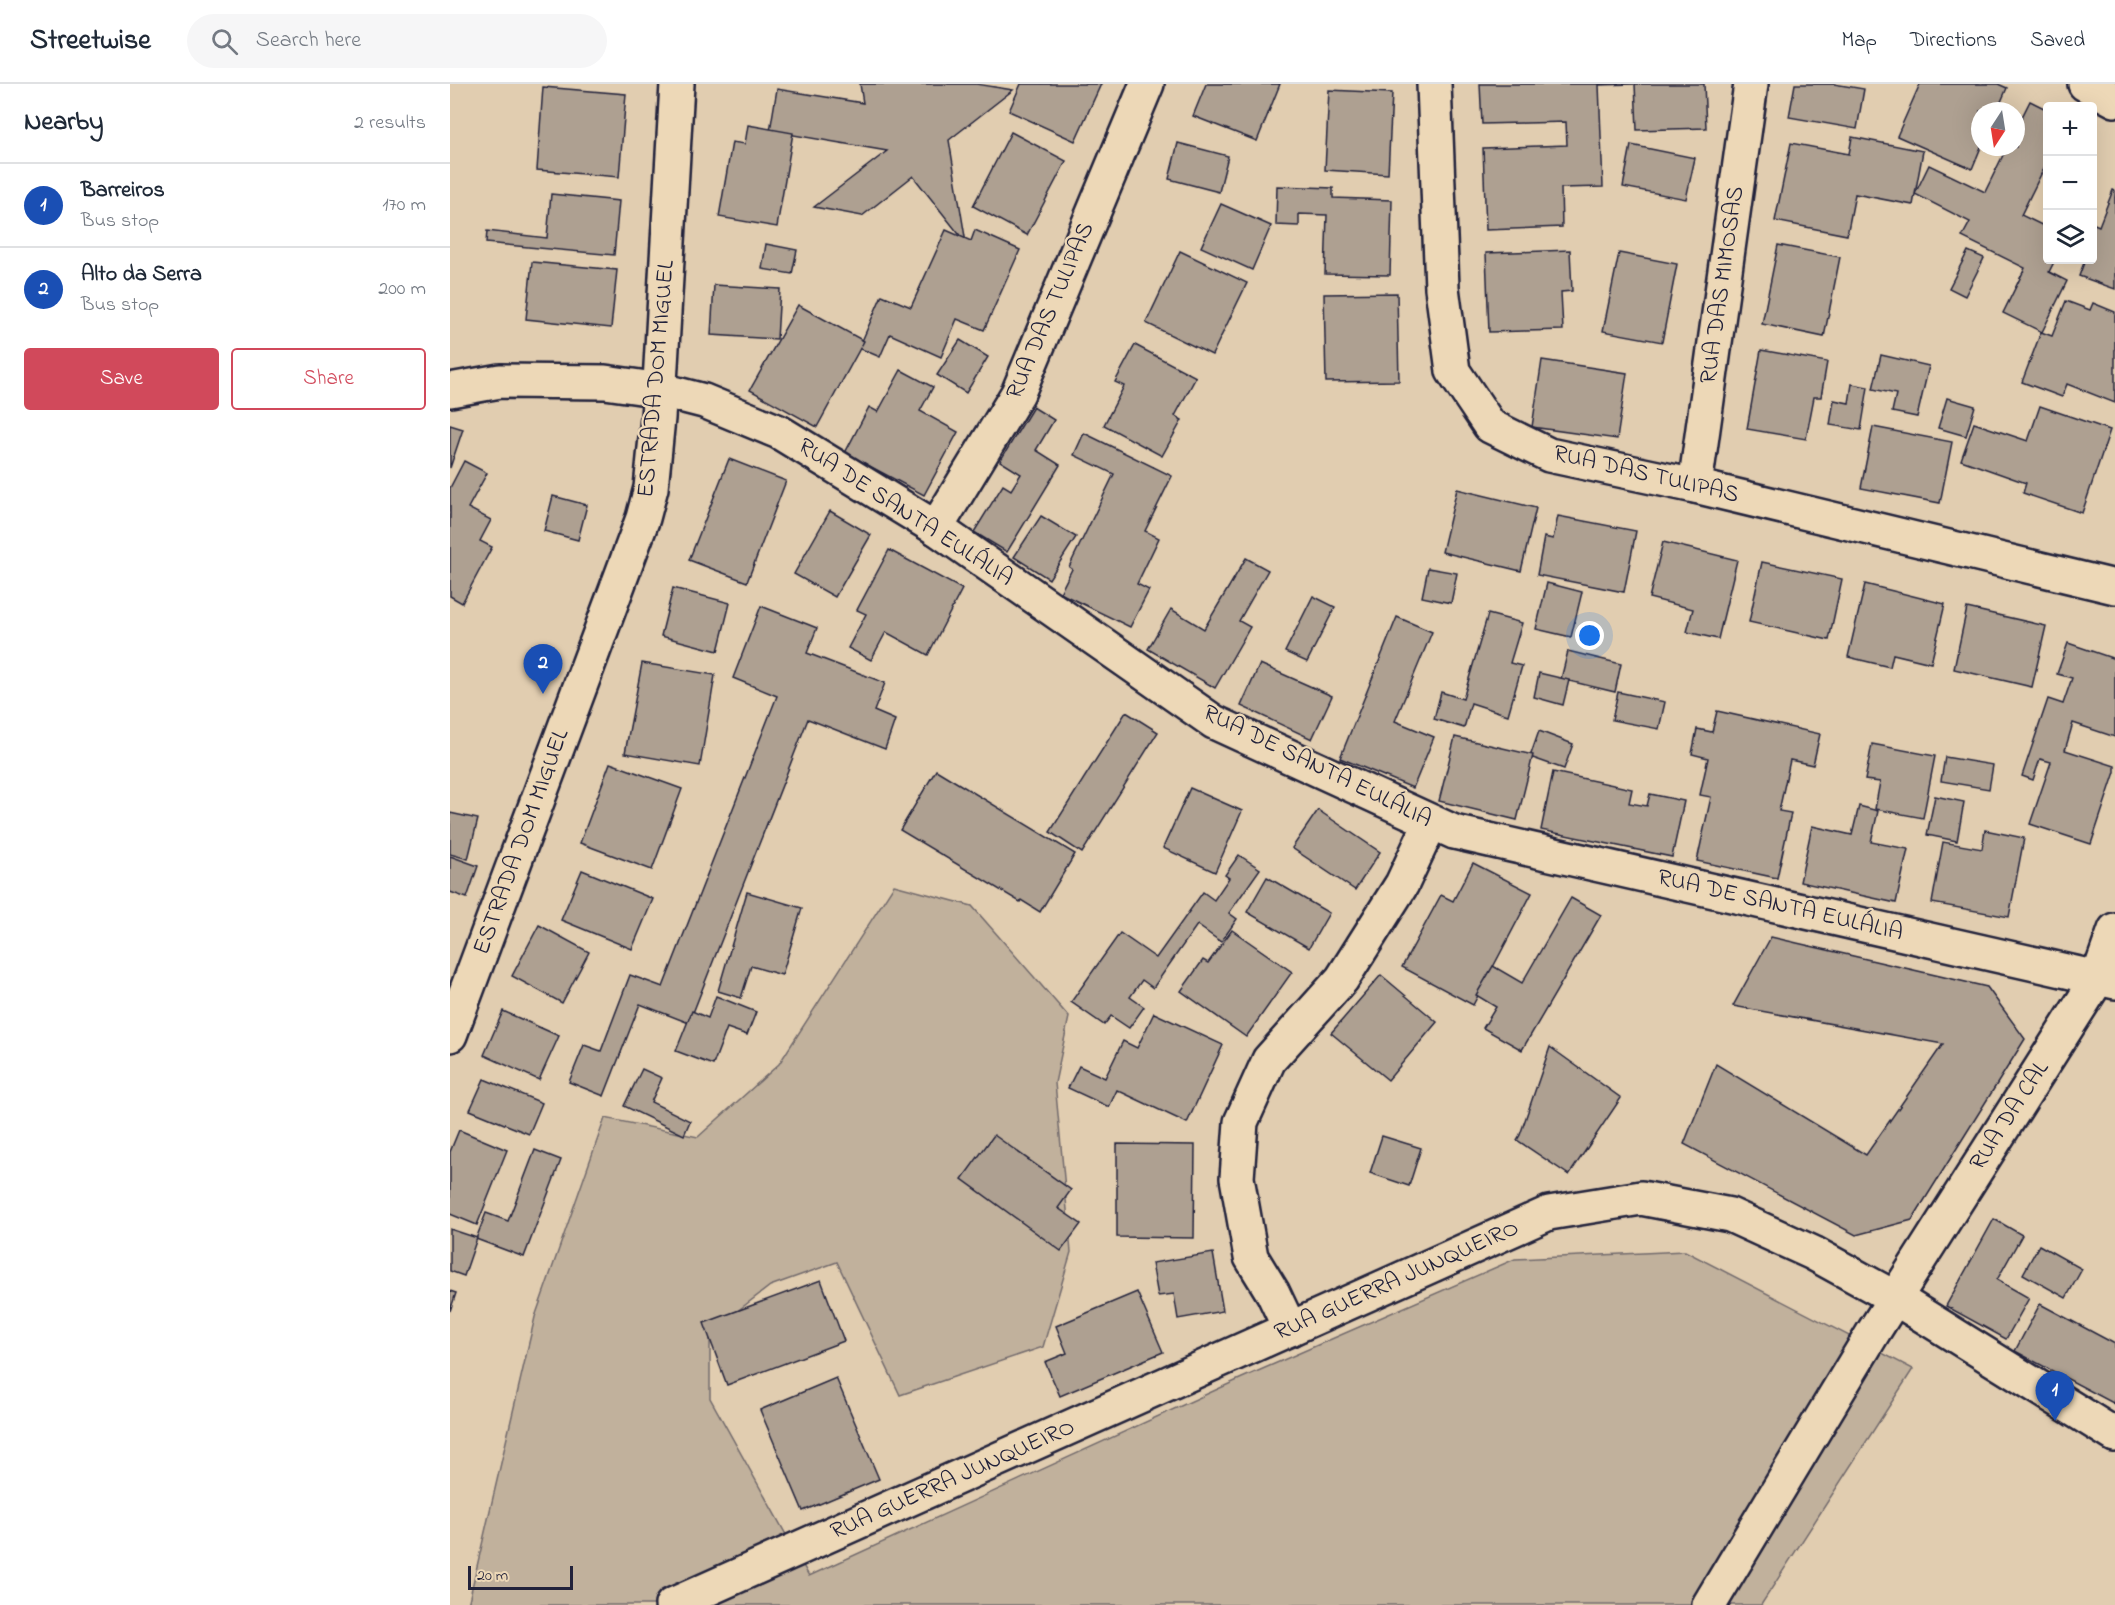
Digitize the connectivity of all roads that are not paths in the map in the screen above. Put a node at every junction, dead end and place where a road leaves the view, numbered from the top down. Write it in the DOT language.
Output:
graph roads {
  1 [pos="677,84"];
  2 [pos="1147,84"];
  3 [pos="1434,84"];
  4 [pos="1751,84"];
  5 [pos="2085,84"];
  6 [pos="2115,100"];
  7 [pos="450,390"];
  8 [pos="661,390"];
  9 [pos="1695,486"];
  10 [pos="936,528"];
  11 [pos="2115,587"];
  12 [pos="1431,822"];
  13 [pos="2115,930"];
  14 [pos="2107,980"];
  15 [pos="450,1035"];
  16 [pos="1895,1298"];
  17 [pos="1290,1329"];
  18 [pos="2115,1434"];
  19 [pos="672,1605"];
  20 [pos="1709,1605"];
  1 -- 8 [label="street, ESTRADA DOM MIGUEL"];
  2 -- 10 [label="street, RUA DAS TULIPAS"];
  3 -- 9 [label="street, RUA DAS TULIPAS"];
  4 -- 9 [label="street, RUA DAS MIMOSAS"];
  5 -- 6 [label="street"];
  7 -- 8 [label="street, RUA DE SANTA EULÁLIA"];
  8 -- 10 [label="street, RUA DE SANTA EULÁLIA"];
  8 -- 15 [label="street, ESTRADA DOM MIGUEL"];
  9 -- 11 [label="street, RUA DAS TULIPAS"];
  10 -- 12 [label="street, RUA DE SANTA EULÁLIA"];
  12 -- 14 [label="street, RUA DE SANTA EULÁLIA"];
  12 -- 17 [label="street"];
  13 -- 14 [label="street, RUA DA CAL"];
  14 -- 16 [label="street, RUA DA CAL"];
  16 -- 17 [label="street, RUA GUERRA JUNQUEIRO"];
  16 -- 18 [label="street, RUA GUERRA JUNQUEIRO"];
  16 -- 20 [label="street, RUA DA CAL"];
  17 -- 19 [label="street, RUA GUERRA JUNQUEIRO"];
}
